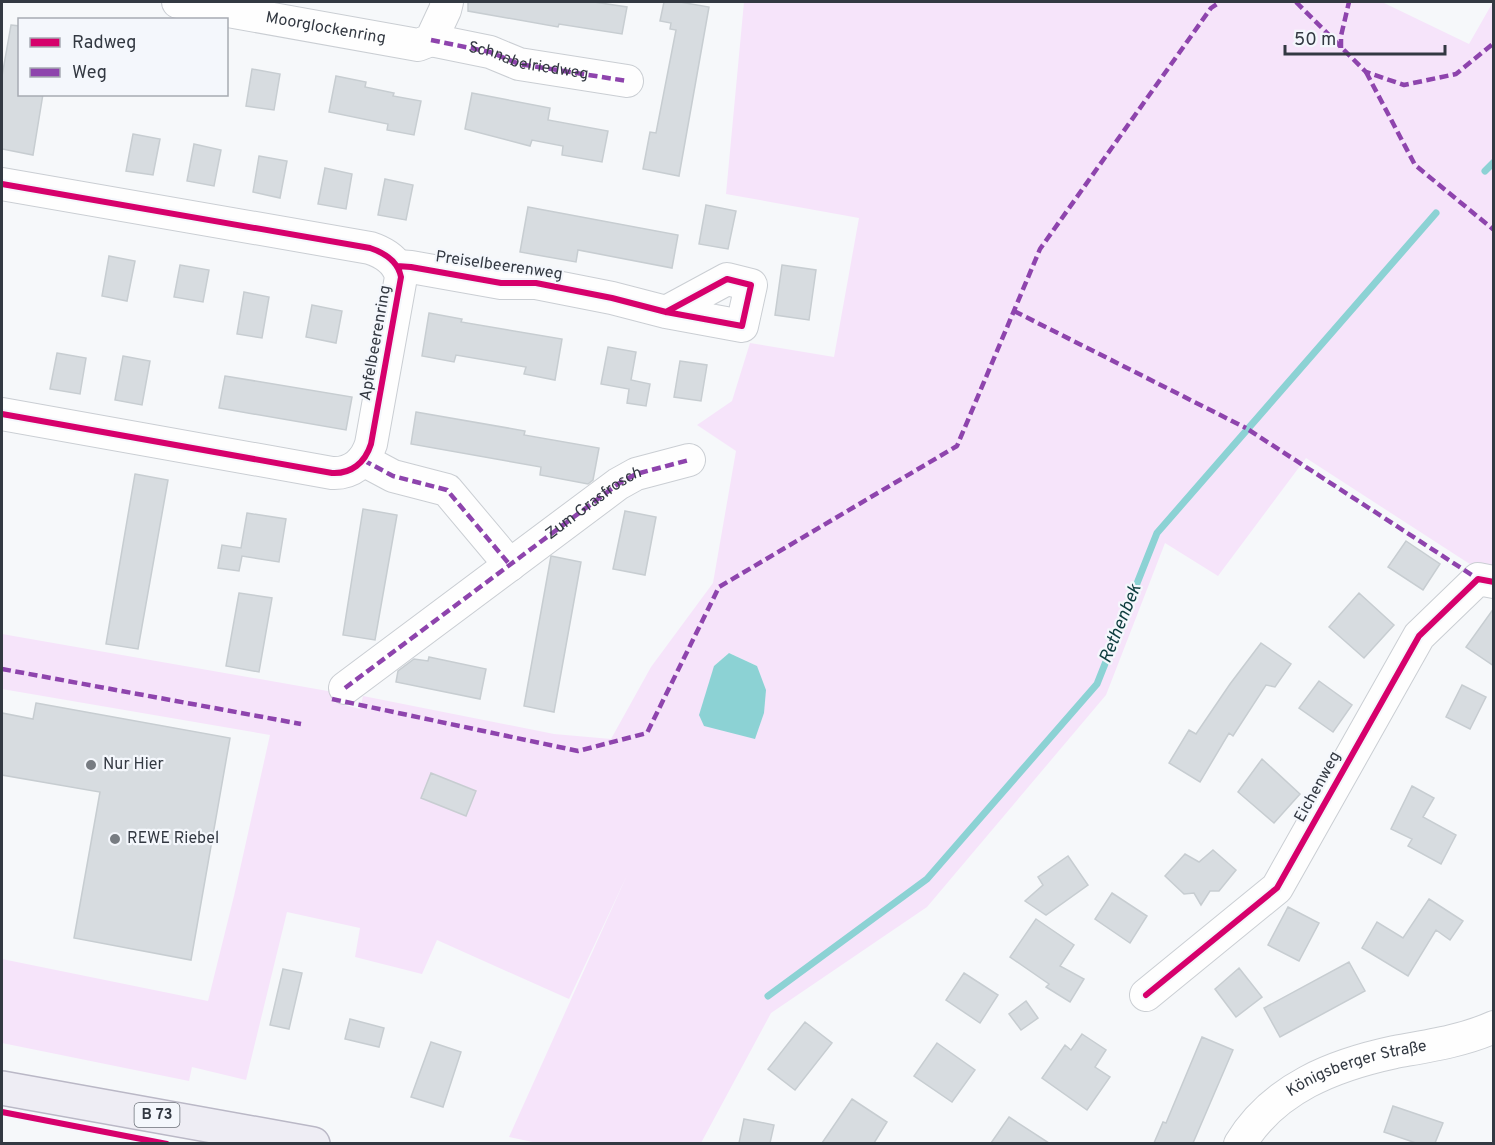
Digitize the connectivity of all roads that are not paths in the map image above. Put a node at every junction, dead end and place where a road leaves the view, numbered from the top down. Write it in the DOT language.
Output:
graph roads {
  1 [pos="178,2"];
  2 [pos="447,2"];
  3 [pos="431,40"];
  4 [pos="627,81"];
  5 [pos="2,184"];
  6 [pos="397,266"];
  7 [pos="666,312"];
  8 [pos="2,414"];
  9 [pos="363,460"];
  10 [pos="689,460"];
  11 [pos="510,566"];
  12 [pos="1494,582"];
  13 [pos="345,688"];
  14 [pos="1146,995"];
  15 [pos="1494,1027"];
  16 [pos="2,1088"];
  17 [pos="212,1134"];
  18 [pos="313,1143"];
  19 [pos="1240,1143"];
  1 -- 3 [label="street, Moorglockenring"];
  2 -- 3 [label="street"];
  3 -- 4 [label="street, Schnabelriedweg"];
  5 -- 6 [label="street, Apfelbeerenring"];
  6 -- 7 [label="street, Preiselbeerenweg"];
  6 -- 9 [label="street, Apfelbeerenring"];
  8 -- 9 [label="street"];
  9 -- 11 [label="street"];
  10 -- 11 [label="street, Zum Grasfrosch"];
  11 -- 13 [label="street, Zum Grasfrosch"];
  12 -- 14 [label="street, Eichenweg"];
  15 -- 19 [label="street, Königsberger Straße"];
  16 -- 17 [label="main road, B 73"];
  17 -- 18 [label="main road, B 73"];
}
